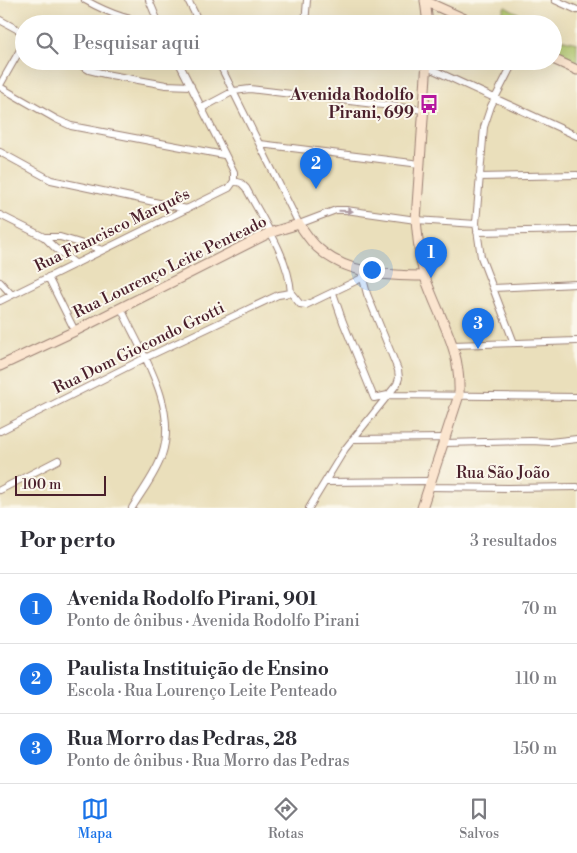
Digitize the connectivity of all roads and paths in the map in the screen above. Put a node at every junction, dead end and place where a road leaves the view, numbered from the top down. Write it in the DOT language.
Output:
graph roads {
  1 [pos="85,0"];
  2 [pos="149,0"];
  3 [pos="188,0"];
  4 [pos="307,0"];
  5 [pos="425,0"];
  6 [pos="555,0"];
  7 [pos="577,10"];
  8 [pos="115,15"];
  9 [pos="156,15"];
  10 [pos="196,15"];
  11 [pos="306,15"];
  12 [pos="427,15"];
  13 [pos="457,15"];
  14 [pos="0,20"];
  15 [pos="15,28"];
  16 [pos="15,59"];
  17 [pos="562,63"];
  18 [pos="89,70"];
  19 [pos="183,70"];
  20 [pos="223,70"];
  21 [pos="427,70"];
  22 [pos="439,70"];
  23 [pos="509,70"];
  24 [pos="577,70"];
  25 [pos="0,86"];
  26 [pos="191,86"];
  27 [pos="234,91"];
  28 [pos="495,98"];
  29 [pos="202,108"];
  30 [pos="424,110"];
  31 [pos="577,136"];
  32 [pos="260,144"];
  33 [pos="0,152"];
  34 [pos="224,154"];
  35 [pos="420,164"];
  36 [pos="577,175"];
  37 [pos="479,177"];
  38 [pos="234,181"];
  39 [pos="187,209"];
  40 [pos="0,215"];
  41 [pos="416,220"];
  42 [pos="299,224"];
  43 [pos="476,224"];
  44 [pos="577,230"];
  45 [pos="478,232"];
  46 [pos="269,233"];
  47 [pos="44,238"];
  48 [pos="103,250"];
  49 [pos="76,264"];
  50 [pos="362,275"];
  51 [pos="424,276"];
  52 [pos="48,277"];
  53 [pos="0,282"];
  54 [pos="577,284"];
  55 [pos="493,288"];
  56 [pos="333,292"];
  57 [pos="291,293"];
  58 [pos="12,295"];
  59 [pos="0,301"];
  60 [pos="121,308"];
  61 [pos="75,331"];
  62 [pos="577,341"];
  63 [pos="514,343"];
  64 [pos="453,345"];
  65 [pos="146,358"];
  66 [pos="0,366"];
  67 [pos="459,395"];
  68 [pos="388,396"];
  69 [pos="577,397"];
  70 [pos="0,431"];
  71 [pos="354,439"];
  72 [pos="577,439"];
  73 [pos="445,441"];
  74 [pos="58,460"];
  75 [pos="325,482"];
  76 [pos="430,484"];
  77 [pos="577,487"];
  78 [pos="0,490"];
  79 [pos="132,508"];
  80 [pos="309,508"];
  81 [pos="422,508"];
  1 -- 8 [label="street"];
  2 -- 9 [label="street"];
  3 -- 10 [label="street"];
  4 -- 11 [label="street"];
  5 -- 12 [label="main road"];
  5 -- 13 [label="main road"];
  6 -- 7 [label="street"];
  14 -- 15 [label="street"];
  16 -- 25 [label="street"];
  17 -- 24 [label="main road"];
  18 -- 26 [label="street"];
  19 -- 26 [label="street"];
  20 -- 27 [label="street"];
  21 -- 30 [label="main road"];
  22 -- 28 [label="street"];
  23 -- 28 [label="street"];
  25 -- 34 [label="street"];
  26 -- 29 [label="street"];
  27 -- 29 [label="street"];
  27 -- 30 [label="street"];
  27 -- 32 [label="street"];
  28 -- 31 [label="street"];
  28 -- 37 [label="street"];
  29 -- 34 [label="street"];
  30 -- 35 [label="main road"];
  32 -- 35 [label="street"];
  32 -- 42 [label="street"];
  33 -- 39 [label="street"];
  34 -- 38 [label="street"];
  35 -- 41 [label="main road"];
  36 -- 37 [label="street"];
  37 -- 43 [label="street"];
  38 -- 39 [label="street, Rua Francisco Marquês"];
  38 -- 46 [label="street"];
  39 -- 48 [label="street, Rua Francisco Marquês"];
  40 -- 47 [label="street"];
  42 -- 41 [label="street, Rua Lourenço Leite Penteado, one-way"];
  41 -- 43 [label="street, Rua Lourenço Leite Penteado"];
  41 -- 51 [label="main road"];
  42 -- 46 [label="main road, Rua Lourenço Leite Penteado"];
  42 -- 50 [label="main road"];
  43 -- 45 [label="street"];
  44 -- 45 [label="street"];
  45 -- 55 [label="street"];
  46 -- 57 [label="street"];
  46 -- 60 [label="main road, Rua Lourenço Leite Penteado"];
  47 -- 48 [label="street"];
  47 -- 49 [label="street"];
  48 -- 49 [label="street, Rua Francisco Marquês"];
  49 -- 52 [label="street, Rua Francisco Marquês"];
  50 -- 51 [label="main road"];
  50 -- 56 [label="street"];
  50 -- 68 [label="street"];
  51 -- 64 [label="main road"];
  52 -- 58 [label="street, Rua Francisco Marquês"];
  52 -- 61 [label="street"];
  53 -- 58 [label="street"];
  54 -- 55 [label="street"];
  55 -- 63 [label="street"];
  56 -- 57 [label="street"];
  56 -- 68 [label="street"];
  57 -- 65 [label="street, Rua Dom Giocondo Grotti"];
  58 -- 59 [label="street, Rua Francisco Marquês"];
  60 -- 61 [label="main road, Rua Lourenço Leite Penteado"];
  60 -- 65 [label="street"];
  61 -- 66 [label="main road, Rua Lourenço Leite Penteado"];
  62 -- 63 [label="street"];
  63 -- 64 [label="street"];
  64 -- 67 [label="main road"];
  65 -- 70 [label="street, Rua Dom Giocondo Grotti"];
  65 -- 79 [label="street"];
  67 -- 68 [label="street"];
  67 -- 69 [label="street"];
  67 -- 73 [label="main road"];
  68 -- 71 [label="street"];
  71 -- 73 [label="street"];
  71 -- 75 [label="street"];
  72 -- 73 [label="street"];
  73 -- 76 [label="main road"];
  74 -- 78 [label="street"];
  75 -- 76 [label="street, Rua São João"];
  75 -- 80 [label="street"];
  76 -- 77 [label="street, Rua São João"];
  76 -- 81 [label="main road"];
}
